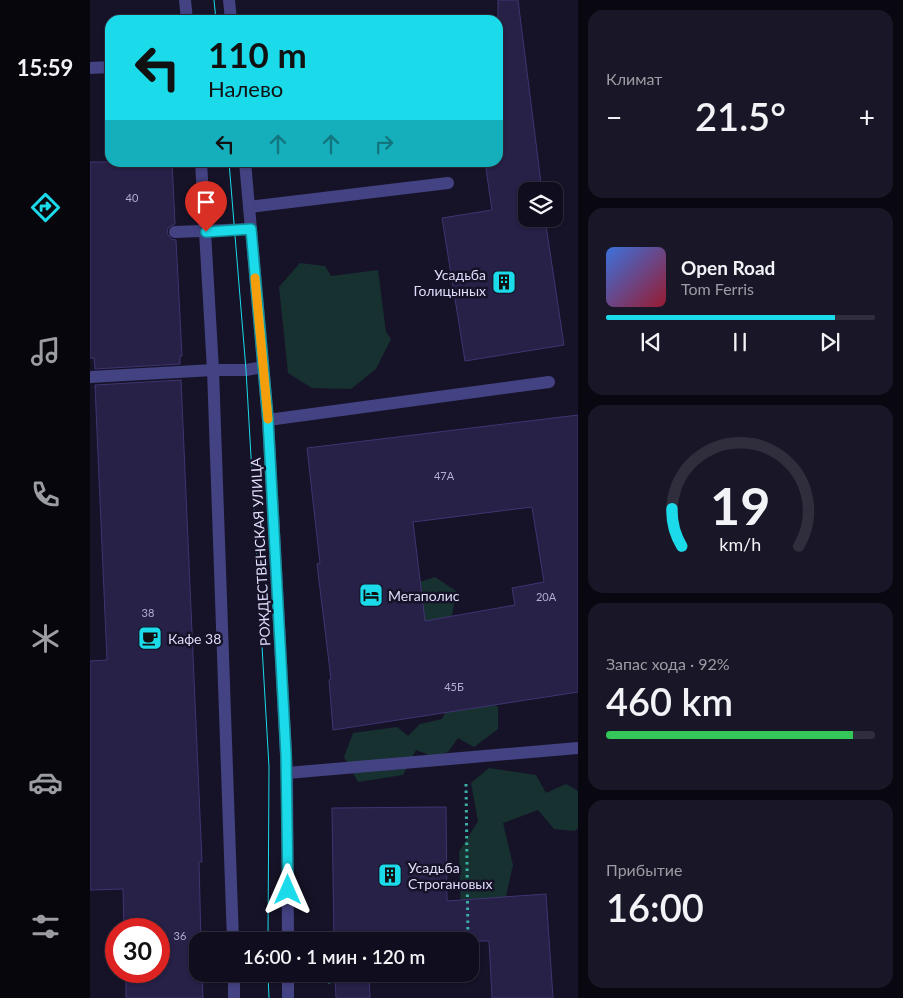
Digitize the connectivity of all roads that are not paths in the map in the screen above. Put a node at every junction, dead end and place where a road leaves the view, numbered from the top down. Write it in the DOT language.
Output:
graph roads {
  1 [pos="185,0"];
  2 [pos="229,0"];
  3 [pos="186,15"];
  4 [pos="230,15"];
  5 [pos="105,67"];
  6 [pos="90,68"];
  7 [pos="201,167"];
  8 [pos="245,167"];
  9 [pos="448,183"];
  10 [pos="249,207"];
  11 [pos="251,229"];
  12 [pos="176,232"];
  13 [pos="206,232"];
  14 [pos="263,367"];
  15 [pos="214,370"];
  16 [pos="90,376"];
  17 [pos="549,382"];
  18 [pos="268,420"];
  19 [pos="578,748"];
  20 [pos="287,773"];
  21 [pos="233,932"];
  22 [pos="288,932"];
  23 [pos="234,982"];
  24 [pos="288,982"];
  25 [pos="234,998"];
  26 [pos="288,998"];
  1 -- 3 [label="street"];
  2 -- 4 [label="street"];
  5 -- 6 [label="street"];
  7 -- 13 [label="street"];
  8 -- 10 [label="street, РОЖДЕСТВЕНСКАЯ УЛИЦА"];
  9 -- 10 [label="street"];
  10 -- 11 [label="street, РОЖДЕСТВЕНСКАЯ УЛИЦА"];
  11 -- 13 [label="street"];
  11 -- 14 [label="street, РОЖДЕСТВЕНСКАЯ УЛИЦА"];
  12 -- 13 [label="street"];
  13 -- 15 [label="street"];
  14 -- 15 [label="street"];
  14 -- 18 [label="street, РОЖДЕСТВЕНСКАЯ УЛИЦА"];
  15 -- 16 [label="street"];
  15 -- 21 [label="street"];
  17 -- 18 [label="street"];
  18 -- 20 [label="street, РОЖДЕСТВЕНСКАЯ УЛИЦА"];
  19 -- 20 [label="street"];
  20 -- 22 [label="street, РОЖДЕСТВЕНСКАЯ УЛИЦА"];
  23 -- 25 [label="street"];
  24 -- 26 [label="street"];
}
